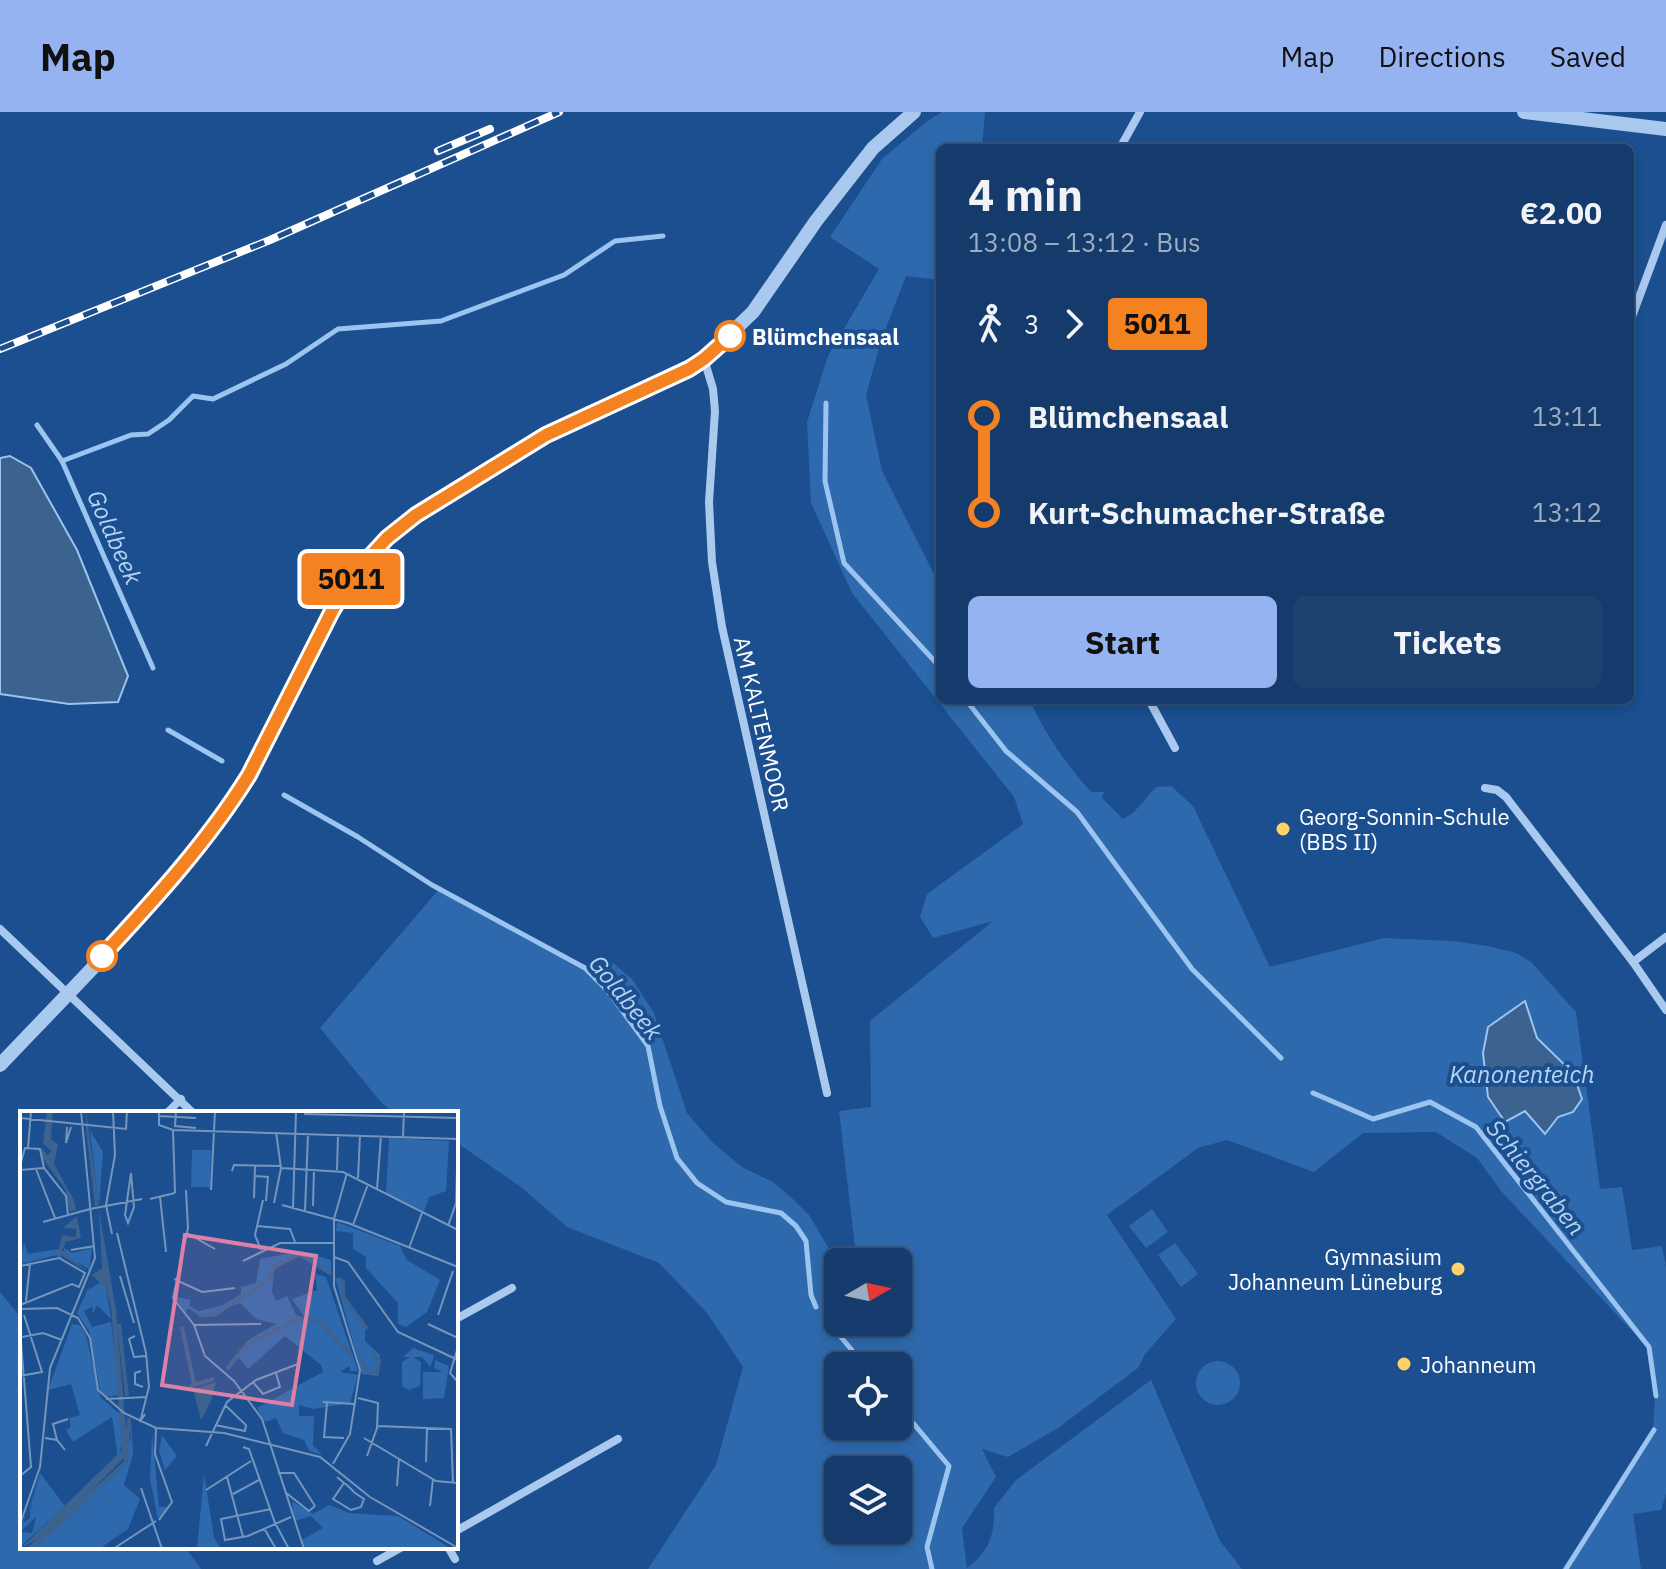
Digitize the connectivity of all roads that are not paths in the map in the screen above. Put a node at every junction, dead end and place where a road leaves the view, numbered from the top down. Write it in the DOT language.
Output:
graph roads {
  1 [pos="914,112"];
  2 [pos="1140,112"];
  3 [pos="1524,112"];
  4 [pos="1666,129"];
  5 [pos="1122,144"];
  6 [pos="1666,225"];
  7 [pos="1634,311"];
  8 [pos="704,359"];
  9 [pos="1151,704"];
  10 [pos="1175,748"];
  11 [pos="1485,788"];
  12 [pos="0,929"];
  13 [pos="1666,937"];
  14 [pos="1633,962"];
  15 [pos="68,992"];
  16 [pos="1666,1010"];
  17 [pos="0,1065"];
  18 [pos="827,1093"];
  19 [pos="181,1099"];
  20 [pos="169,1111"];
  21 [pos="191,1111"];
  22 [pos="512,1288"];
  23 [pos="458,1318"];
  24 [pos="618,1439"];
  25 [pos="458,1530"];
  26 [pos="398,1549"];
  27 [pos="449,1549"];
  28 [pos="455,1559"];
  29 [pos="377,1561"];
  1 -- 8 [label="street"];
  2 -- 5 [label="street"];
  3 -- 4 [label="street"];
  6 -- 7 [label="street"];
  8 -- 15 [label="street"];
  8 -- 18 [label="street, AM KALTENMOOR"];
  9 -- 10 [label="street"];
  11 -- 14 [label="street"];
  12 -- 15 [label="street"];
  13 -- 14 [label="street"];
  14 -- 16 [label="street"];
  15 -- 17 [label="street"];
  15 -- 19 [label="street"];
  19 -- 20 [label="street"];
  19 -- 21 [label="street"];
  22 -- 23 [label="street"];
  24 -- 25 [label="street"];
  26 -- 29 [label="street"];
  27 -- 28 [label="street"];
}
